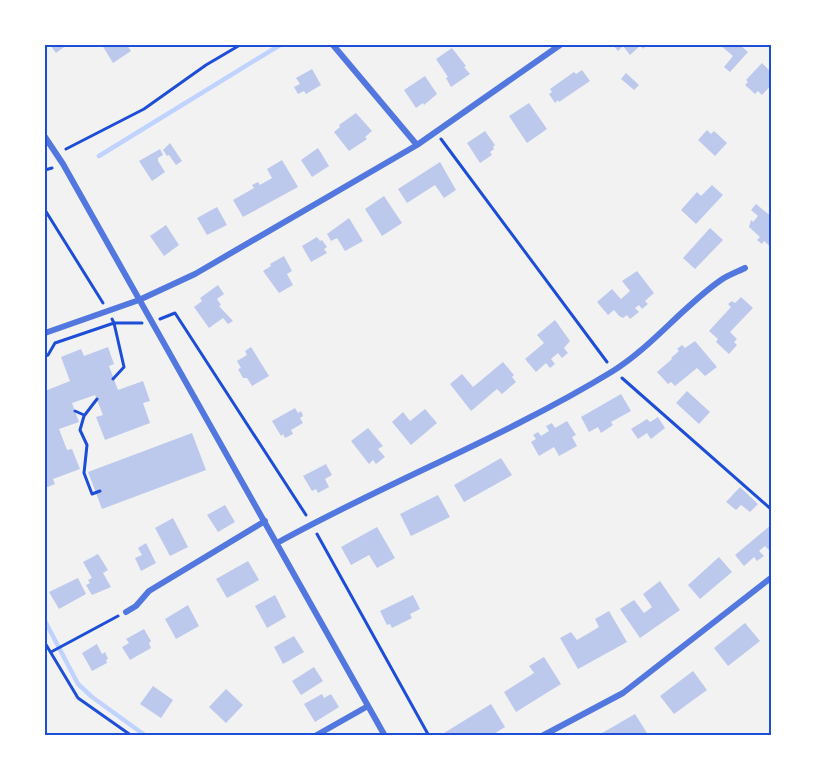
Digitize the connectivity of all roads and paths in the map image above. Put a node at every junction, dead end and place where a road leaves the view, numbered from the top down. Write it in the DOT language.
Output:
graph roads {
  1 [pos="240,45"];
  2 [pos="333,45"];
  3 [pos="560,45"];
  4 [pos="436,133"];
  5 [pos="45,137"];
  6 [pos="417,145"];
  7 [pos="56,154"];
  8 [pos="45,210"];
  9 [pos="745,268"];
  10 [pos="139,300"];
  11 [pos="108,311"];
  12 [pos="152,322"];
  13 [pos="114,323"];
  14 [pos="45,333"];
  15 [pos="45,356"];
  16 [pos="613,371"];
  17 [pos="113,379"];
  18 [pos="97,399"];
  19 [pos="75,411"];
  20 [pos="84,416"];
  21 [pos="100,491"];
  22 [pos="772,510"];
  23 [pos="265,522"];
  24 [pos="312,524"];
  25 [pos="277,543"];
  26 [pos="772,577"];
  27 [pos="126,612"];
  28 [pos="45,643"];
  29 [pos="51,652"];
  30 [pos="368,706"];
  31 [pos="132,736"];
  32 [pos="315,736"];
  33 [pos="385,736"];
  34 [pos="429,736"];
  35 [pos="542,736"];
  1 -- 7 [label="path"];
  2 -- 6 [label="street"];
  3 -- 4 [label="street"];
  4 -- 6 [label="street"];
  4 -- 16 [label="path"];
  5 -- 7 [label="street"];
  6 -- 10 [label="street"];
  7 -- 10 [label="street"];
  8 -- 11 [label="path"];
  9 -- 16 [label="street"];
  10 -- 11 [label="street"];
  10 -- 12 [label="street"];
  11 -- 13 [label="path"];
  11 -- 14 [label="street"];
  12 -- 13 [label="path"];
  12 -- 23 [label="street"];
  12 -- 24 [label="path"];
  13 -- 15 [label="path"];
  13 -- 17 [label="path"];
  16 -- 22 [label="path"];
  16 -- 24 [label="street"];
  18 -- 20 [label="path"];
  19 -- 20 [label="path"];
  20 -- 21 [label="path"];
  23 -- 25 [label="street"];
  23 -- 27 [label="street"];
  24 -- 25 [label="street"];
  24 -- 34 [label="path"];
  25 -- 30 [label="street"];
  26 -- 35 [label="street"];
  27 -- 29 [label="path"];
  28 -- 29 [label="path"];
  29 -- 31 [label="path"];
  30 -- 32 [label="street"];
  30 -- 33 [label="street"];
}
